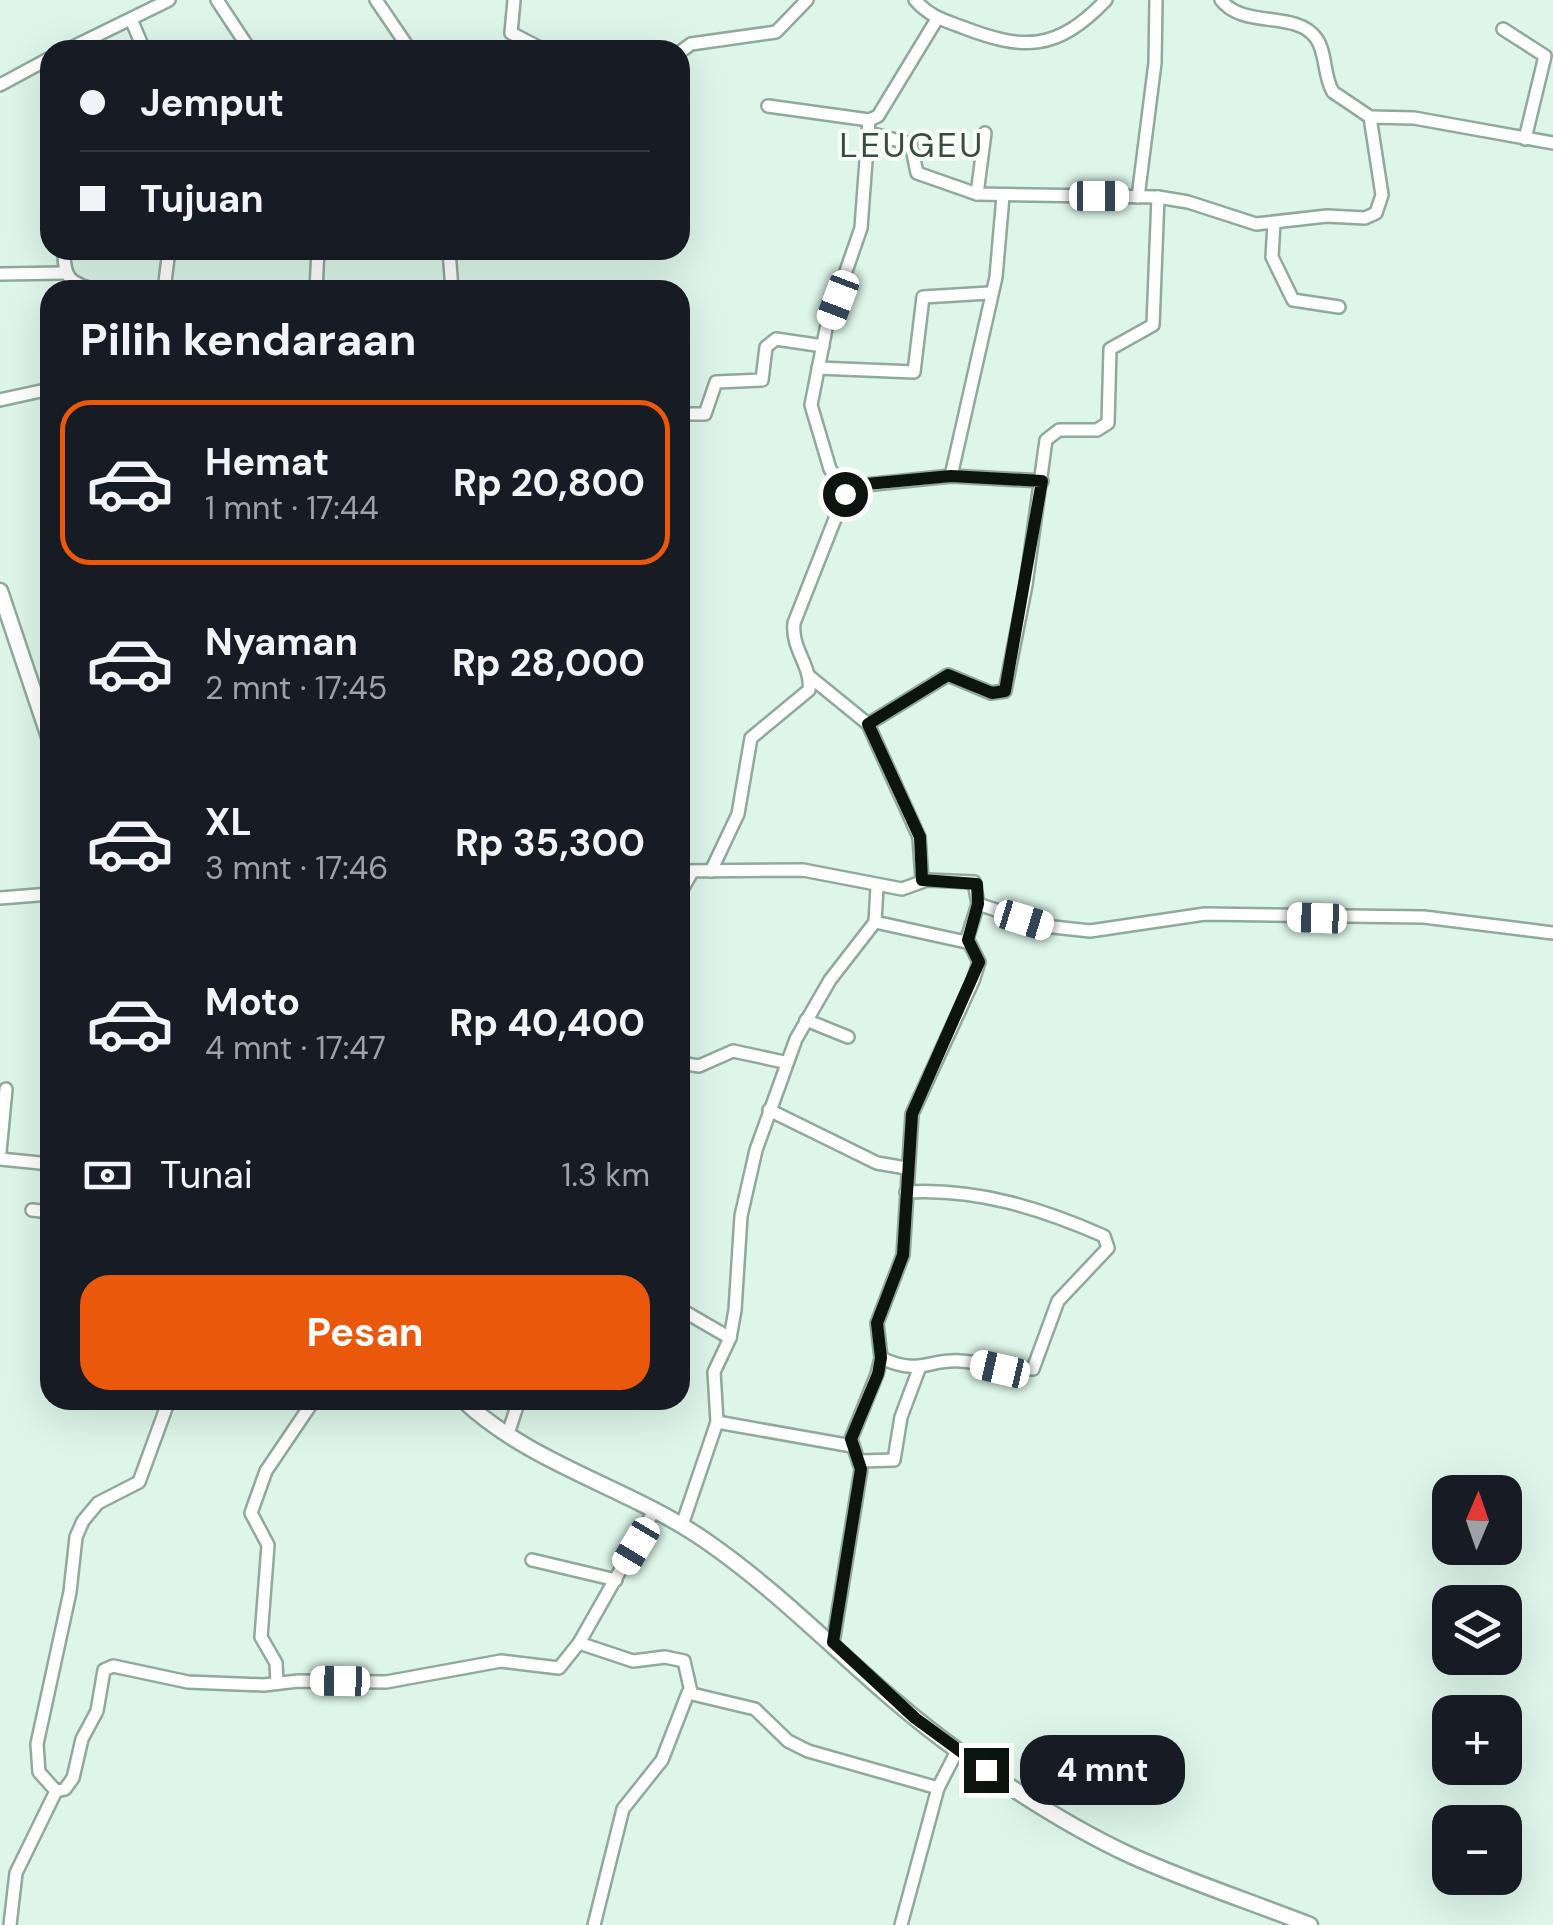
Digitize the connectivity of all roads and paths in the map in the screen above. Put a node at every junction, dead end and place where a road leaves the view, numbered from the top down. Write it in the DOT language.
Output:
graph roads {
  1 [pos="169,0"];
  2 [pos="217,0"];
  3 [pos="376,0"];
  4 [pos="514,0"];
  5 [pos="807,0"];
  6 [pos="915,0"];
  7 [pos="1106,0"];
  8 [pos="1156,0"];
  9 [pos="1221,0"];
  10 [pos="131,18"];
  11 [pos="937,19"];
  12 [pos="1504,29"];
  13 [pos="87,40"];
  14 [pos="140,40"];
  15 [pos="243,40"];
  16 [pos="403,40"];
  17 [pos="523,40"];
  18 [pos="690,48"];
  19 [pos="40,63"];
  20 [pos="0,85"];
  21 [pos="768,106"];
  22 [pos="1370,117"];
  23 [pos="869,126"];
  24 [pos="984,133"];
  25 [pos="1525,139"];
  26 [pos="1553,143"];
  27 [pos="977,194"];
  28 [pos="1003,196"];
  29 [pos="1138,197"];
  30 [pos="1158,198"];
  31 [pos="1274,223"];
  32 [pos="64,260"];
  33 [pos="64,273"];
  34 [pos="0,274"];
  35 [pos="72,280"];
  36 [pos="989,292"];
  37 [pos="1338,307"];
  38 [pos="822,346"];
  39 [pos="818,368"];
  40 [pos="40,391"];
  41 [pos="0,400"];
  42 [pos="690,414"];
  43 [pos="951,476"];
  44 [pos="1042,481"];
  45 [pos="846,486"];
  46 [pos="0,591"];
  47 [pos="810,676"];
  48 [pos="40,691"];
  49 [pos="868,724"];
  50 [pos="711,871"];
  51 [pos="690,872"];
  52 [pos="922,880"];
  53 [pos="877,887"];
  54 [pos="40,895"];
  55 [pos="0,898"];
  56 [pos="978,904"];
  57 [pos="875,922"];
  58 [pos="1553,933"];
  59 [pos="968,940"];
  60 [pos="806,1020"];
  61 [pos="848,1037"];
  62 [pos="784,1062"];
  63 [pos="690,1065"];
  64 [pos="6,1089"];
  65 [pos="769,1110"];
  66 [pos="0,1155"];
  67 [pos="40,1162"];
  68 [pos="906,1168"];
  69 [pos="906,1192"];
  70 [pos="32,1210"];
  71 [pos="40,1211"];
  72 [pos="690,1315"];
  73 [pos="730,1338"];
  74 [pos="881,1358"];
  75 [pos="919,1368"];
  76 [pos="165,1410"];
  77 [pos="307,1410"];
  78 [pos="476,1410"];
  79 [pos="516,1410"];
  80 [pos="717,1422"];
  81 [pos="508,1434"];
  82 [pos="852,1446"];
  83 [pos="860,1461"];
  84 [pos="655,1509"];
  85 [pos="682,1524"];
  86 [pos="532,1560"];
  87 [pos="616,1580"];
  88 [pos="833,1642"];
  89 [pos="579,1643"];
  90 [pos="276,1683"];
  91 [pos="691,1692"];
  92 [pos="958,1751"];
  93 [pos="938,1788"];
  94 [pos="56,1791"];
  95 [pos="10,1925"];
  96 [pos="594,1925"];
  97 [pos="902,1925"];
  98 [pos="1310,1925"];
  1 -- 10 [label="street"];
  2 -- 15 [label="street"];
  3 -- 16 [label="street"];
  4 -- 17 [label="street"];
  5 -- 18 [label="street"];
  6 -- 11 [label="street"];
  7 -- 11 [label="street"];
  8 -- 29 [label="street"];
  9 -- 22 [label="street"];
  10 -- 13 [label="street"];
  10 -- 14 [label="street"];
  11 -- 23 [label="street"];
  12 -- 25 [label="street"];
  19 -- 20 [label="street"];
  21 -- 23 [label="street"];
  22 -- 25 [label="street"];
  22 -- 31 [label="street"];
  23 -- 27 [label="street"];
  23 -- 38 [label="street"];
  24 -- 27 [label="street"];
  25 -- 26 [label="street"];
  27 -- 28 [label="street"];
  28 -- 29 [label="street"];
  28 -- 36 [label="street"];
  29 -- 30 [label="street"];
  30 -- 31 [label="street"];
  30 -- 44 [label="street"];
  31 -- 37 [label="street"];
  32 -- 33 [label="street"];
  33 -- 34 [label="street"];
  33 -- 35 [label="street"];
  36 -- 39 [label="street"];
  36 -- 43 [label="street"];
  38 -- 39 [label="street"];
  38 -- 42 [label="street"];
  39 -- 45 [label="street"];
  40 -- 41 [label="street"];
  43 -- 44 [label="street"];
  43 -- 45 [label="street"];
  44 -- 49 [label="street"];
  45 -- 47 [label="street"];
  46 -- 48 [label="street"];
  47 -- 49 [label="street"];
  47 -- 50 [label="street"];
  49 -- 52 [label="street"];
  50 -- 51 [label="street"];
  50 -- 53 [label="street"];
  52 -- 53 [label="street"];
  52 -- 56 [label="street"];
  53 -- 57 [label="street"];
  54 -- 55 [label="street"];
  56 -- 58 [label="street"];
  56 -- 59 [label="street"];
  57 -- 59 [label="street"];
  57 -- 60 [label="street"];
  59 -- 68 [label="street"];
  60 -- 61 [label="street"];
  60 -- 62 [label="street"];
  62 -- 63 [label="street"];
  62 -- 65 [label="street"];
  64 -- 66 [label="street"];
  65 -- 68 [label="street"];
  65 -- 73 [label="street"];
  66 -- 67 [label="street"];
  68 -- 69 [label="street"];
  69 -- 74 [label="street"];
  69 -- 75 [label="street"];
  70 -- 71 [label="street"];
  72 -- 73 [label="street"];
  73 -- 80 [label="street"];
  74 -- 75 [label="street"];
  74 -- 82 [label="street"];
  75 -- 83 [label="street"];
  76 -- 94 [label="street"];
  77 -- 90 [label="street"];
  78 -- 81 [label="street"];
  79 -- 81 [label="street"];
  80 -- 82 [label="street"];
  80 -- 85 [label="street"];
  81 -- 84 [label="street"];
  82 -- 83 [label="street"];
  83 -- 88 [label="street"];
  84 -- 85 [label="street"];
  84 -- 87 [label="street"];
  85 -- 88 [label="street"];
  86 -- 87 [label="street"];
  87 -- 89 [label="street"];
  88 -- 92 [label="street"];
  89 -- 90 [label="street"];
  89 -- 91 [label="street"];
  90 -- 94 [label="street"];
  91 -- 93 [label="street"];
  91 -- 96 [label="street"];
  92 -- 93 [label="street"];
  92 -- 98 [label="street"];
  93 -- 97 [label="street"];
  94 -- 95 [label="street"];
}
